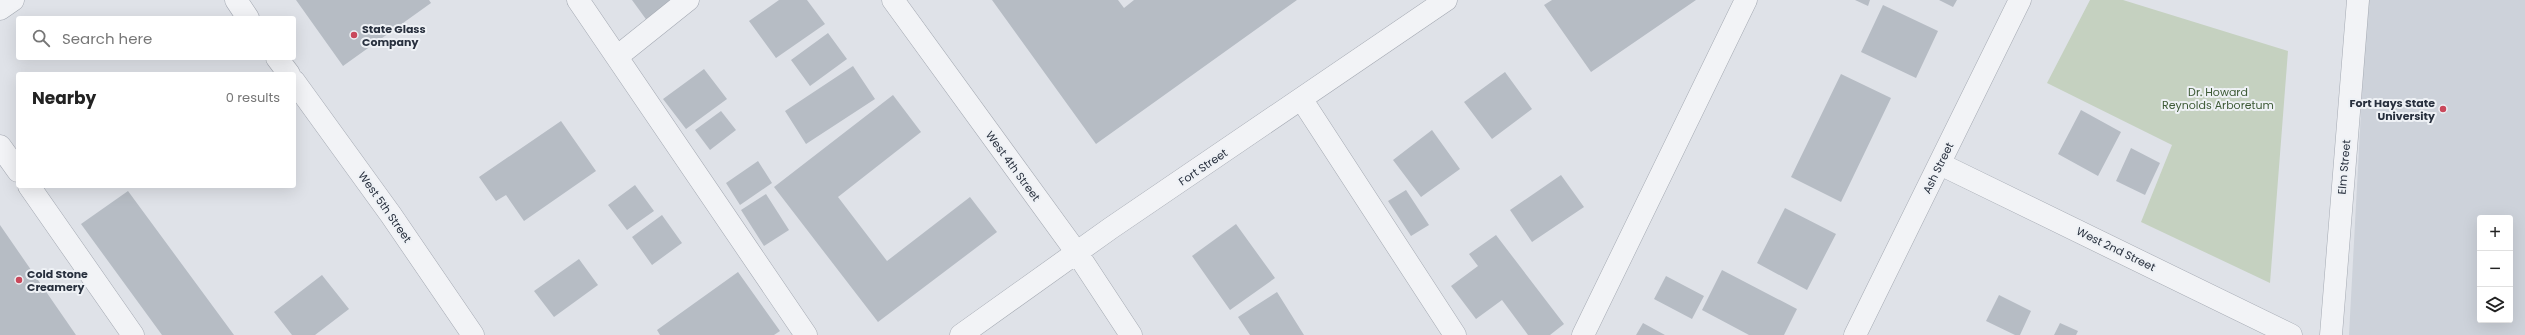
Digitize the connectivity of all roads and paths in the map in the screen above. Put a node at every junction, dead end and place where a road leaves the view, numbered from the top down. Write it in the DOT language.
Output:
graph roads {
  1 [pos="13,0"];
  2 [pos="236,0"];
  3 [pos="578,0"];
  4 [pos="688,0"];
  5 [pos="893,0"];
  6 [pos="1446,0"];
  7 [pos="1746,0"];
  8 [pos="2020,0"];
  9 [pos="2358,0"];
  10 [pos="0,9"];
  11 [pos="247,16"];
  12 [pos="618,56"];
  13 [pos="278,60"];
  14 [pos="288,72"];
  15 [pos="296,84"];
  16 [pos="1302,100"];
  17 [pos="0,146"];
  18 [pos="1940,164"];
  19 [pos="16,168"];
  20 [pos="30,188"];
  21 [pos="1077,253"];
  22 [pos="133,335"];
  23 [pos="473,335"];
  24 [pos="806,335"];
  25 [pos="961,335"];
  26 [pos="1131,335"];
  27 [pos="1455,335"];
  28 [pos="1583,335"];
  29 [pos="1854,335"];
  30 [pos="2291,335"];
  31 [pos="2331,335"];
  1 -- 10 [label="street"];
  2 -- 11 [label="street"];
  3 -- 12 [label="street"];
  4 -- 12 [label="street"];
  5 -- 21 [label="street, West 4th Street"];
  6 -- 16 [label="street, Fort Street"];
  7 -- 28 [label="street"];
  8 -- 18 [label="street, Ash Street"];
  9 -- 31 [label="street, Elm Street"];
  12 -- 24 [label="street"];
  13 -- 14 [label="street"];
  15 -- 23 [label="street, West 5th Street"];
  16 -- 21 [label="street, Fort Street"];
  16 -- 27 [label="street"];
  17 -- 19 [label="street"];
  18 -- 29 [label="street, Ash Street"];
  18 -- 30 [label="street, West 2nd Street"];
  20 -- 22 [label="street"];
  21 -- 25 [label="street, Fort Street"];
  21 -- 26 [label="street, West 4th Street"];
}
